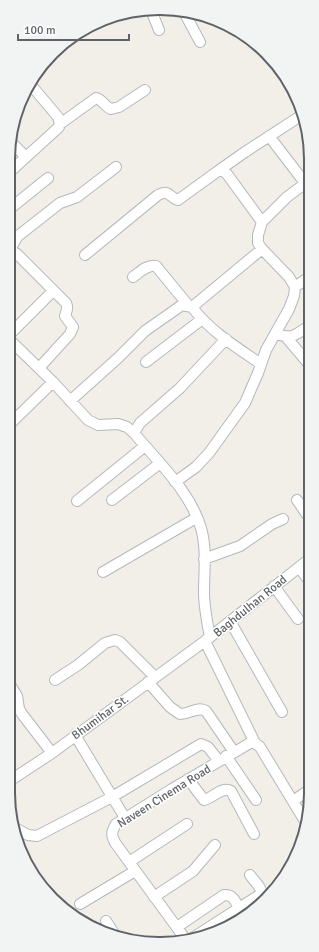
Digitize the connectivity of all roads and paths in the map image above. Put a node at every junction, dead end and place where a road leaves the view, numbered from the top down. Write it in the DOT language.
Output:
graph roads {
  1 [pos="153,15"];
  2 [pos="187,18"];
  3 [pos="159,30"];
  4 [pos="200,42"];
  5 [pos="34,88"];
  6 [pos="145,90"];
  7 [pos="298,118"];
  8 [pos="60,124"];
  9 [pos="269,136"];
  10 [pos="15,146"];
  11 [pos="26,157"];
  12 [pos="15,167"];
  13 [pos="116,167"];
  14 [pos="218,171"];
  15 [pos="304,177"];
  16 [pos="48,178"];
  17 [pos="304,184"];
  18 [pos="15,205"];
  19 [pos="262,222"];
  20 [pos="15,241"];
  21 [pos="262,249"];
  22 [pos="15,253"];
  23 [pos="85,255"];
  24 [pos="133,277"];
  25 [pos="304,281"];
  26 [pos="295,287"];
  27 [pos="53,291"];
  28 [pos="190,306"];
  29 [pos="201,320"];
  30 [pos="304,329"];
  31 [pos="15,330"];
  32 [pos="275,334"];
  33 [pos="286,337"];
  34 [pos="226,339"];
  35 [pos="15,345"];
  36 [pos="304,358"];
  37 [pos="146,362"];
  38 [pos="261,364"];
  39 [pos="39,368"];
  40 [pos="53,382"];
  41 [pos="70,401"];
  42 [pos="15,419"];
  43 [pos="134,433"];
  44 [pos="145,446"];
  45 [pos="159,464"];
  46 [pos="175,482"];
  47 [pos="112,500"];
  48 [pos="297,500"];
  49 [pos="77,501"];
  50 [pos="304,510"];
  51 [pos="196,518"];
  52 [pos="283,519"];
  53 [pos="204,559"];
  54 [pos="303,564"];
  55 [pos="103,572"];
  56 [pos="274,586"];
  57 [pos="298,619"];
  58 [pos="230,621"];
  59 [pos="207,639"];
  60 [pos="192,651"];
  61 [pos="152,679"];
  62 [pos="55,680"];
  63 [pos="15,692"];
  64 [pos="282,712"];
  65 [pos="75,736"];
  66 [pos="252,743"];
  67 [pos="52,753"];
  68 [pos="226,756"];
  69 [pos="15,777"];
  70 [pos="188,779"];
  71 [pos="304,793"];
  72 [pos="112,797"];
  73 [pos="256,800"];
  74 [pos="293,801"];
  75 [pos="302,816"];
  76 [pos="125,818"];
  77 [pos="187,824"];
  78 [pos="20,831"];
  79 [pos="254,834"];
  80 [pos="215,845"];
  81 [pos="129,862"];
  82 [pos="135,871"];
  83 [pos="250,875"];
  84 [pos="154,897"];
  85 [pos="80,904"];
  86 [pos="239,909"];
  87 [pos="106,921"];
  88 [pos="176,927"];
  89 [pos="111,928"];
  90 [pos="208,928"];
  91 [pos="182,935"];
  1 -- 3 [label="street"];
  2 -- 4 [label="street"];
  5 -- 8 [label="street"];
  6 -- 8 [label="street"];
  7 -- 9 [label="street"];
  8 -- 11 [label="street"];
  9 -- 14 [label="street"];
  9 -- 15 [label="street"];
  10 -- 11 [label="street"];
  11 -- 12 [label="street"];
  13 -- 20 [label="street"];
  14 -- 19 [label="street"];
  14 -- 23 [label="street"];
  16 -- 18 [label="street"];
  17 -- 19 [label="street"];
  19 -- 21 [label="street"];
  21 -- 26 [label="street"];
  21 -- 28 [label="street"];
  22 -- 27 [label="street"];
  24 -- 28 [label="street"];
  25 -- 26 [label="street"];
  26 -- 32 [label="street"];
  27 -- 31 [label="street"];
  27 -- 39 [label="street"];
  28 -- 29 [label="street"];
  28 -- 41 [label="street"];
  29 -- 34 [label="street"];
  29 -- 37 [label="street"];
  30 -- 33 [label="street"];
  32 -- 33 [label="street"];
  32 -- 38 [label="street"];
  33 -- 36 [label="street"];
  34 -- 38 [label="street"];
  34 -- 43 [label="street"];
  35 -- 39 [label="street"];
  38 -- 46 [label="street"];
  39 -- 40 [label="street"];
  40 -- 41 [label="street"];
  40 -- 42 [label="street"];
  41 -- 43 [label="street"];
  43 -- 44 [label="street"];
  44 -- 45 [label="street"];
  44 -- 49 [label="street"];
  45 -- 46 [label="street"];
  45 -- 47 [label="street"];
  46 -- 51 [label="street"];
  48 -- 50 [label="street"];
  51 -- 53 [label="street"];
  51 -- 55 [label="street"];
  52 -- 53 [label="street"];
  53 -- 59 [label="street"];
  54 -- 56 [label="street, Baghdulhan Road"];
  56 -- 57 [label="street"];
  56 -- 58 [label="street, Baghdulhan Road"];
  58 -- 59 [label="street, Baghdulhan Road"];
  58 -- 64 [label="street"];
  59 -- 60 [label="street, Baghdulhan Road"];
  59 -- 66 [label="street"];
  60 -- 61 [label="street, Bhumihar St."];
  61 -- 62 [label="street"];
  61 -- 65 [label="street, Bhumihar St."];
  61 -- 68 [label="street"];
  63 -- 67 [label="street"];
  65 -- 67 [label="street, Bhumihar St."];
  65 -- 72 [label="street"];
  66 -- 68 [label="street, Naveen Cinema Road"];
  66 -- 74 [label="street"];
  67 -- 69 [label="street, Bhumihar St."];
  68 -- 70 [label="street, Naveen Cinema Road"];
  68 -- 72 [label="street"];
  68 -- 73 [label="street"];
  70 -- 76 [label="street, Naveen Cinema Road"];
  70 -- 79 [label="street"];
  71 -- 74 [label="street"];
  72 -- 76 [label="street"];
  72 -- 78 [label="street"];
  74 -- 75 [label="street"];
  76 -- 81 [label="street, Naveen Cinema Road"];
  77 -- 81 [label="street"];
  80 -- 84 [label="street"];
  81 -- 82 [label="street, Naveen Cinema Road"];
  82 -- 84 [label="street, Naveen Cinema Road"];
  82 -- 85 [label="street"];
  83 -- 86 [label="street"];
  84 -- 88 [label="street, Naveen Cinema Road"];
  86 -- 88 [label="street"];
  86 -- 90 [label="street"];
  87 -- 89 [label="street"];
  88 -- 91 [label="street, Naveen Cinema Road"];
}
